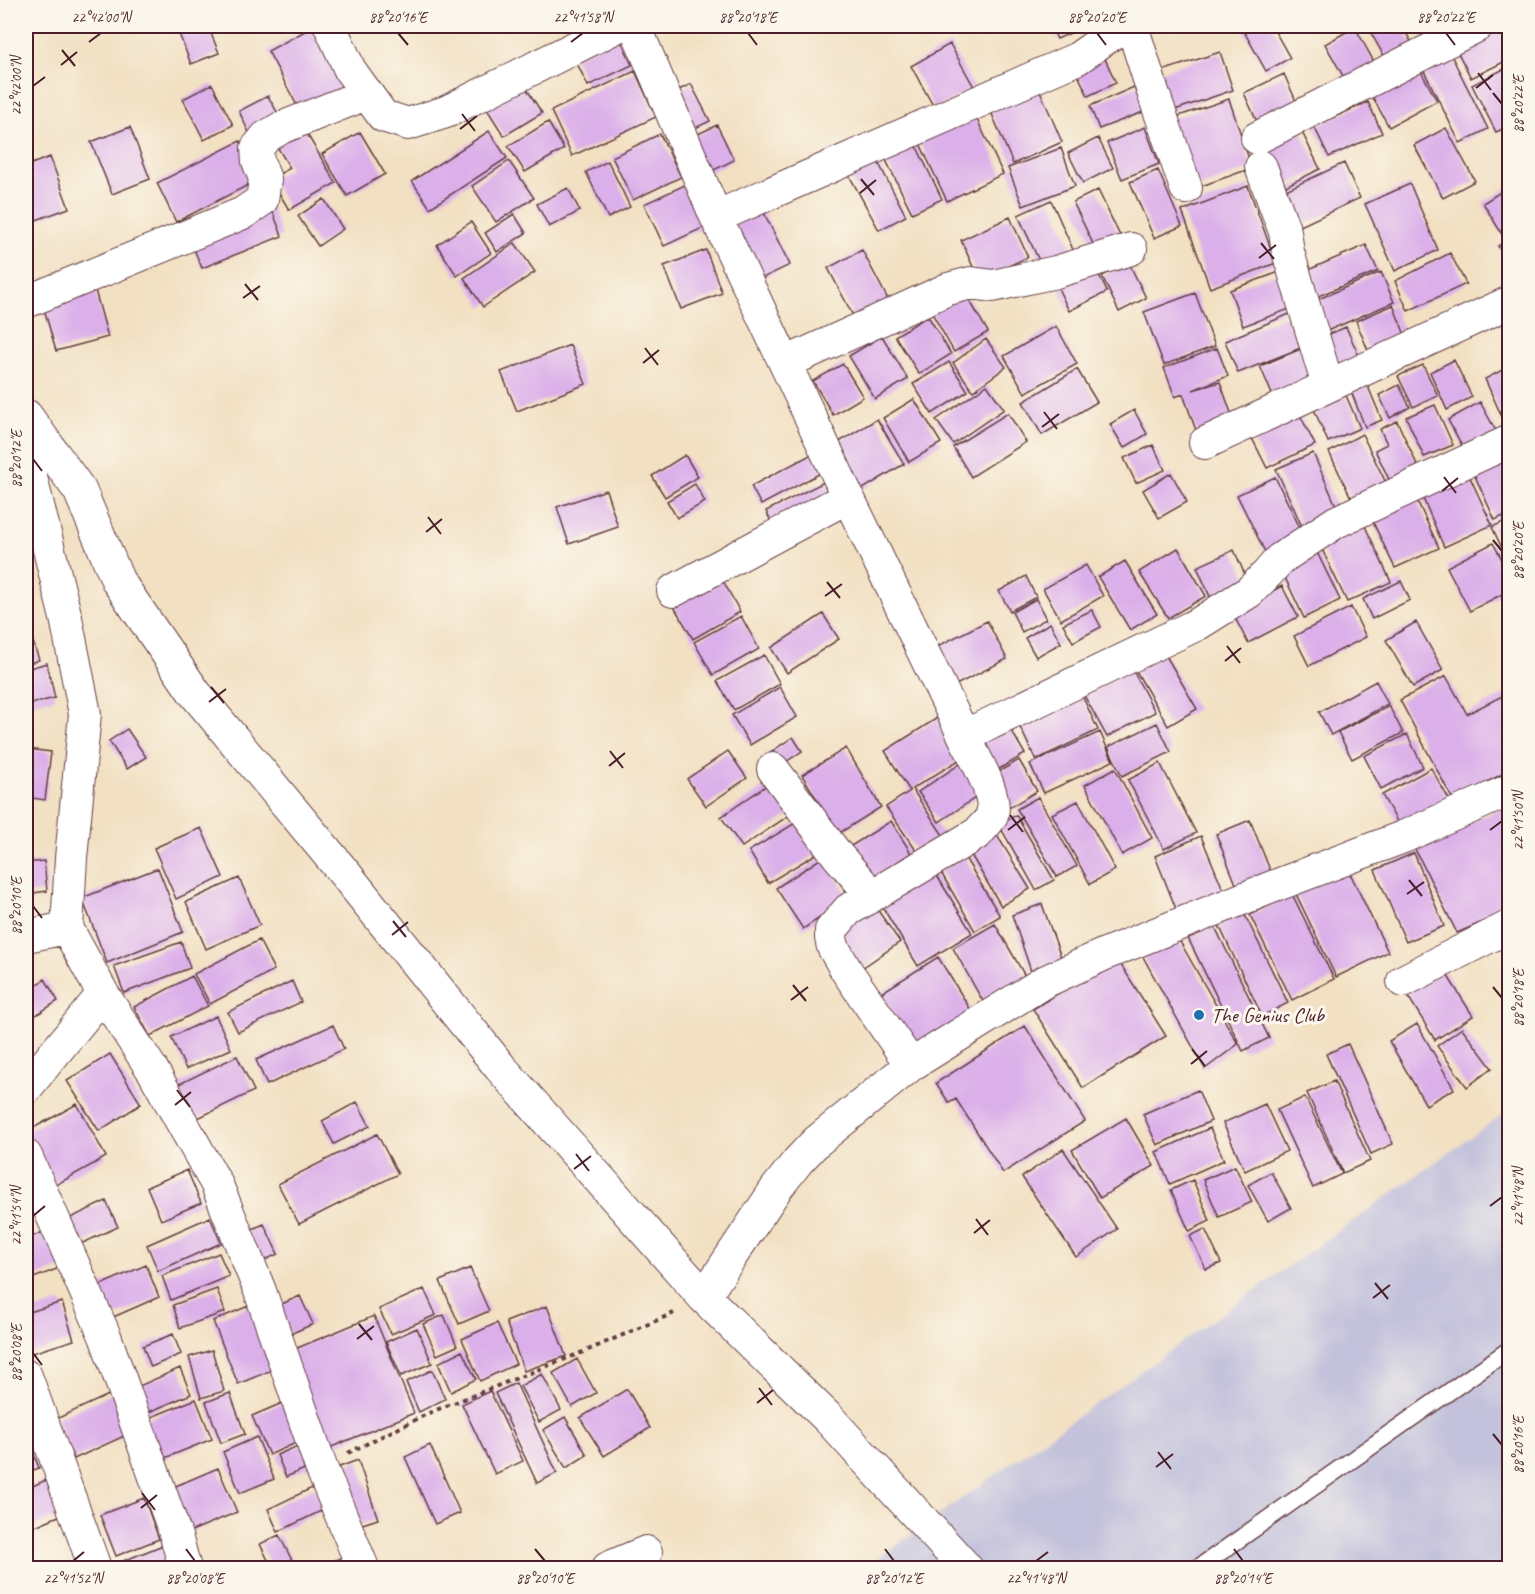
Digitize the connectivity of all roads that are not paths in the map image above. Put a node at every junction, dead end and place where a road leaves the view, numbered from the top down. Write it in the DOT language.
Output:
graph roads {
  1 [pos="330,26"];
  2 [pos="618,26"];
  3 [pos="635,26"];
  4 [pos="1120,26"];
  5 [pos="1132,26"];
  6 [pos="1477,26"];
  7 [pos="366,94"];
  8 [pos="1186,188"];
  9 [pos="716,217"];
  10 [pos="1131,249"];
  11 [pos="26,302"];
  12 [pos="1509,302"];
  13 [pos="785,363"];
  14 [pos="1328,386"];
  15 [pos="26,416"];
  16 [pos="1509,441"];
  17 [pos="1205,443"];
  18 [pos="26,457"];
  19 [pos="848,497"];
  20 [pos="673,591"];
  21 [pos="964,736"];
  22 [pos="774,769"];
  23 [pos="1508,795"];
  24 [pos="872,895"];
  25 [pos="1509,926"];
  26 [pos="67,928"];
  27 [pos="26,936"];
  28 [pos="1403,981"];
  29 [pos="103,994"];
  30 [pos="911,1065"];
  31 [pos="26,1089"];
  32 [pos="26,1156"];
  33 [pos="704,1297"];
  34 [pos="1509,1349"];
  35 [pos="26,1376"];
  36 [pos="646,1552"];
  37 [pos="95,1569"];
  38 [pos="185,1569"];
  39 [pos="363,1569"];
  40 [pos="608,1569"];
  41 [pos="966,1569"];
  42 [pos="1198,1569"];
  1 -- 7 [label="street"];
  2 -- 7 [label="street"];
  3 -- 9 [label="street"];
  4 -- 9 [label="street"];
  5 -- 8 [label="street"];
  6 -- 14 [label="street"];
  7 -- 11 [label="street"];
  9 -- 13 [label="street"];
  10 -- 13 [label="street"];
  12 -- 14 [label="street"];
  13 -- 19 [label="street"];
  14 -- 17 [label="street"];
  15 -- 33 [label="street"];
  16 -- 21 [label="street"];
  18 -- 26 [label="street"];
  19 -- 20 [label="street"];
  19 -- 21 [label="street"];
  21 -- 24 [label="street"];
  22 -- 24 [label="street"];
  23 -- 30 [label="street"];
  24 -- 30 [label="street"];
  25 -- 28 [label="street"];
  26 -- 27 [label="street"];
  26 -- 29 [label="street"];
  29 -- 31 [label="street"];
  29 -- 39 [label="street"];
  30 -- 33 [label="street"];
  32 -- 38 [label="street"];
  33 -- 41 [label="street"];
  34 -- 42 [label="lane"];
  35 -- 37 [label="street"];
  36 -- 40 [label="street"];
}
